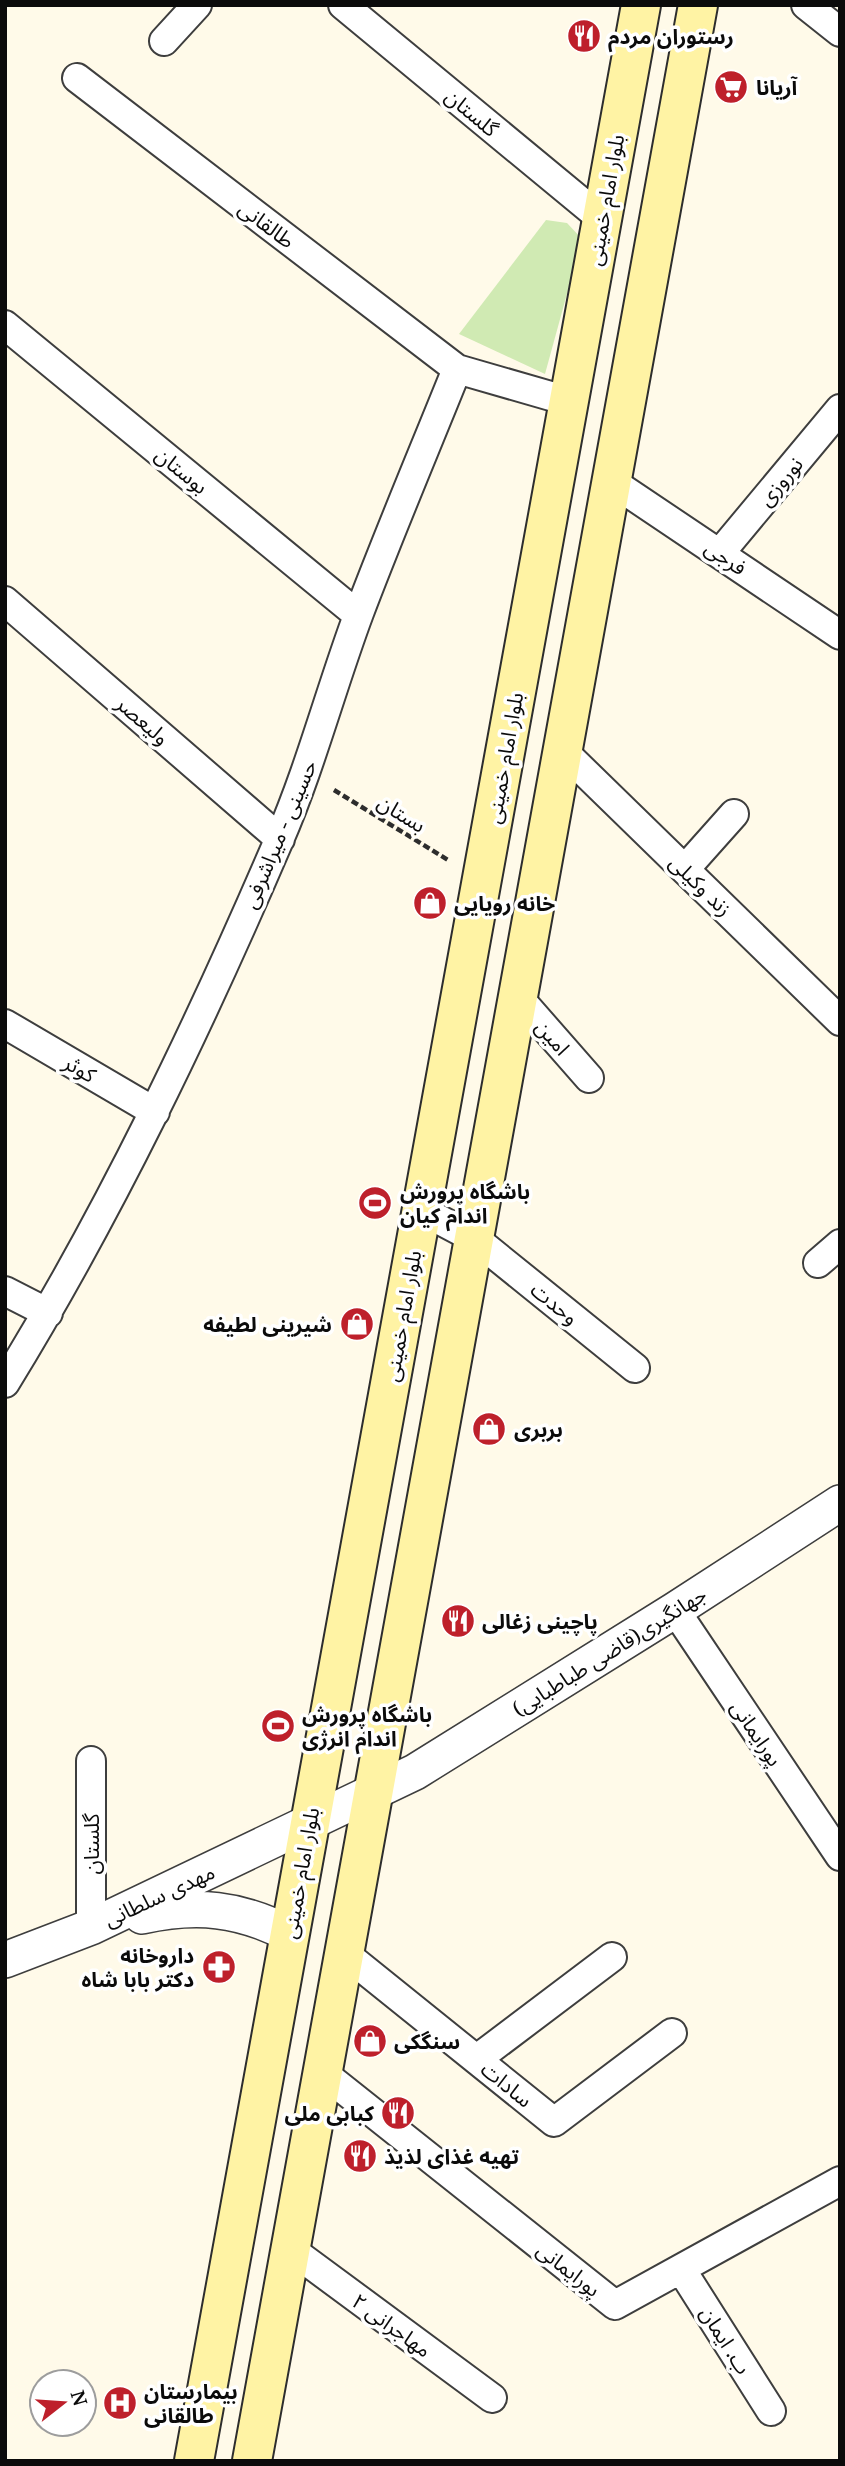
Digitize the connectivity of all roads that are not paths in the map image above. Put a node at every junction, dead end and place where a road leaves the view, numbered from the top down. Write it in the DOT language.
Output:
graph roads {
  1 [pos="197,5"];
  2 [pos="343,5"];
  3 [pos="641,5"];
  4 [pos="698,5"];
  5 [pos="806,5"];
  6 [pos="840,32"];
  7 [pos="164,41"];
  8 [pos="77,78"];
  9 [pos="602,219"];
  10 [pos="5,325"];
  11 [pos="457,369"];
  12 [pos="568,401"];
  13 [pos="840,409"];
  14 [pos="611,481"];
  15 [pos="720,553"];
  16 [pos="5,601"];
  17 [pos="358,615"];
  18 [pos="840,635"];
  19 [pos="562,750"];
  20 [pos="734,814"];
  21 [pos="280,839"];
  22 [pos="685,869"];
  23 [pos="517,997"];
  24 [pos="840,1021"];
  25 [pos="5,1024"];
  26 [pos="589,1078"];
  27 [pos="155,1112"];
  28 [pos="421,1210"];
  29 [pos="474,1238"];
  30 [pos="840,1244"];
  31 [pos="818,1263"];
  32 [pos="5,1291"];
  33 [pos="48,1313"];
  34 [pos="635,1368"];
  35 [pos="5,1382"];
  36 [pos="840,1503"];
  37 [pos="675,1610"];
  38 [pos="91,1761"];
  39 [pos="374,1791"];
  40 [pos="309,1824"];
  41 [pos="840,1856"];
  42 [pos="91,1927"];
  43 [pos="289,1934"];
  44 [pos="344,1953"];
  45 [pos="612,1957"];
  46 [pos="5,1960"];
  47 [pos="671,2033"];
  48 [pos="477,2059"];
  49 [pos="323,2073"];
  50 [pos="840,2181"];
  51 [pos="293,2251"];
  52 [pos="681,2269"];
  53 [pos="492,2398"];
  54 [pos="771,2411"];
  55 [pos="194,2461"];
  56 [pos="253,2461"];
  1 -- 7 [label="street"];
  2 -- 9 [label="street, گلستان"];
  3 -- 9 [label="main road, بلوار امام خمینی"];
  4 -- 14 [label="main road"];
  5 -- 6 [label="street"];
  8 -- 11 [label="street, طالقانی"];
  9 -- 12 [label="main road, بلوار امام خمینی"];
  10 -- 17 [label="street, بوستان"];
  11 -- 12 [label="street"];
  11 -- 17 [label="street, حسینی - میراشرفی"];
  12 -- 28 [label="main road, بلوار امام خمینی"];
  13 -- 15 [label="street, نوروزی"];
  14 -- 15 [label="street, فرجی"];
  14 -- 19 [label="main road"];
  15 -- 18 [label="street, فرجی"];
  16 -- 21 [label="street, ولیعصر"];
  17 -- 21 [label="street, حسینی - میراشرفی"];
  19 -- 22 [label="street, زند وکیلی"];
  19 -- 23 [label="main road"];
  20 -- 22 [label="street"];
  21 -- 27 [label="street, حسینی - میراشرفی"];
  22 -- 24 [label="street, زند وکیلی"];
  23 -- 26 [label="street, امین"];
  23 -- 29 [label="main road"];
  25 -- 27 [label="street, کوثر"];
  27 -- 33 [label="street, حسینی - میراشرفی"];
  28 -- 29 [label="street, وحدت"];
  28 -- 40 [label="main road, بلوار امام خمینی"];
  29 -- 34 [label="street, وحدت"];
  29 -- 39 [label="main road"];
  30 -- 31 [label="street"];
  32 -- 33 [label="street"];
  33 -- 35 [label="street, حسینی - میراشرفی"];
  36 -- 37 [label="street, جهانگیری(قاضی طباطبایی)"];
  37 -- 39 [label="street, جهانگیری(قاضی طباطبایی)"];
  37 -- 41 [label="street, پورایمانی"];
  38 -- 42 [label="street, گلستان"];
  39 -- 40 [label="street, جهانگیری(قاضی طباطبایی)"];
  39 -- 44 [label="main road"];
  40 -- 42 [label="street, مهدی سلطانی"];
  40 -- 43 [label="main road, بلوار امام خمینی"];
  42 -- 43 [label="street"];
  42 -- 46 [label="street, مهدی سلطانی"];
  43 -- 55 [label="main road, بلوار امام خمینی"];
  44 -- 48 [label="street, سادات"];
  44 -- 49 [label="main road"];
  45 -- 48 [label="street"];
  47 -- 48 [label="street, سادات"];
  49 -- 51 [label="main road"];
  49 -- 52 [label="street, پورایمانی"];
  50 -- 52 [label="street, پورایمانی"];
  51 -- 53 [label="street, مهاجرانی ۲"];
  51 -- 56 [label="main road"];
  52 -- 54 [label="street, ب. ایمان"];
}
